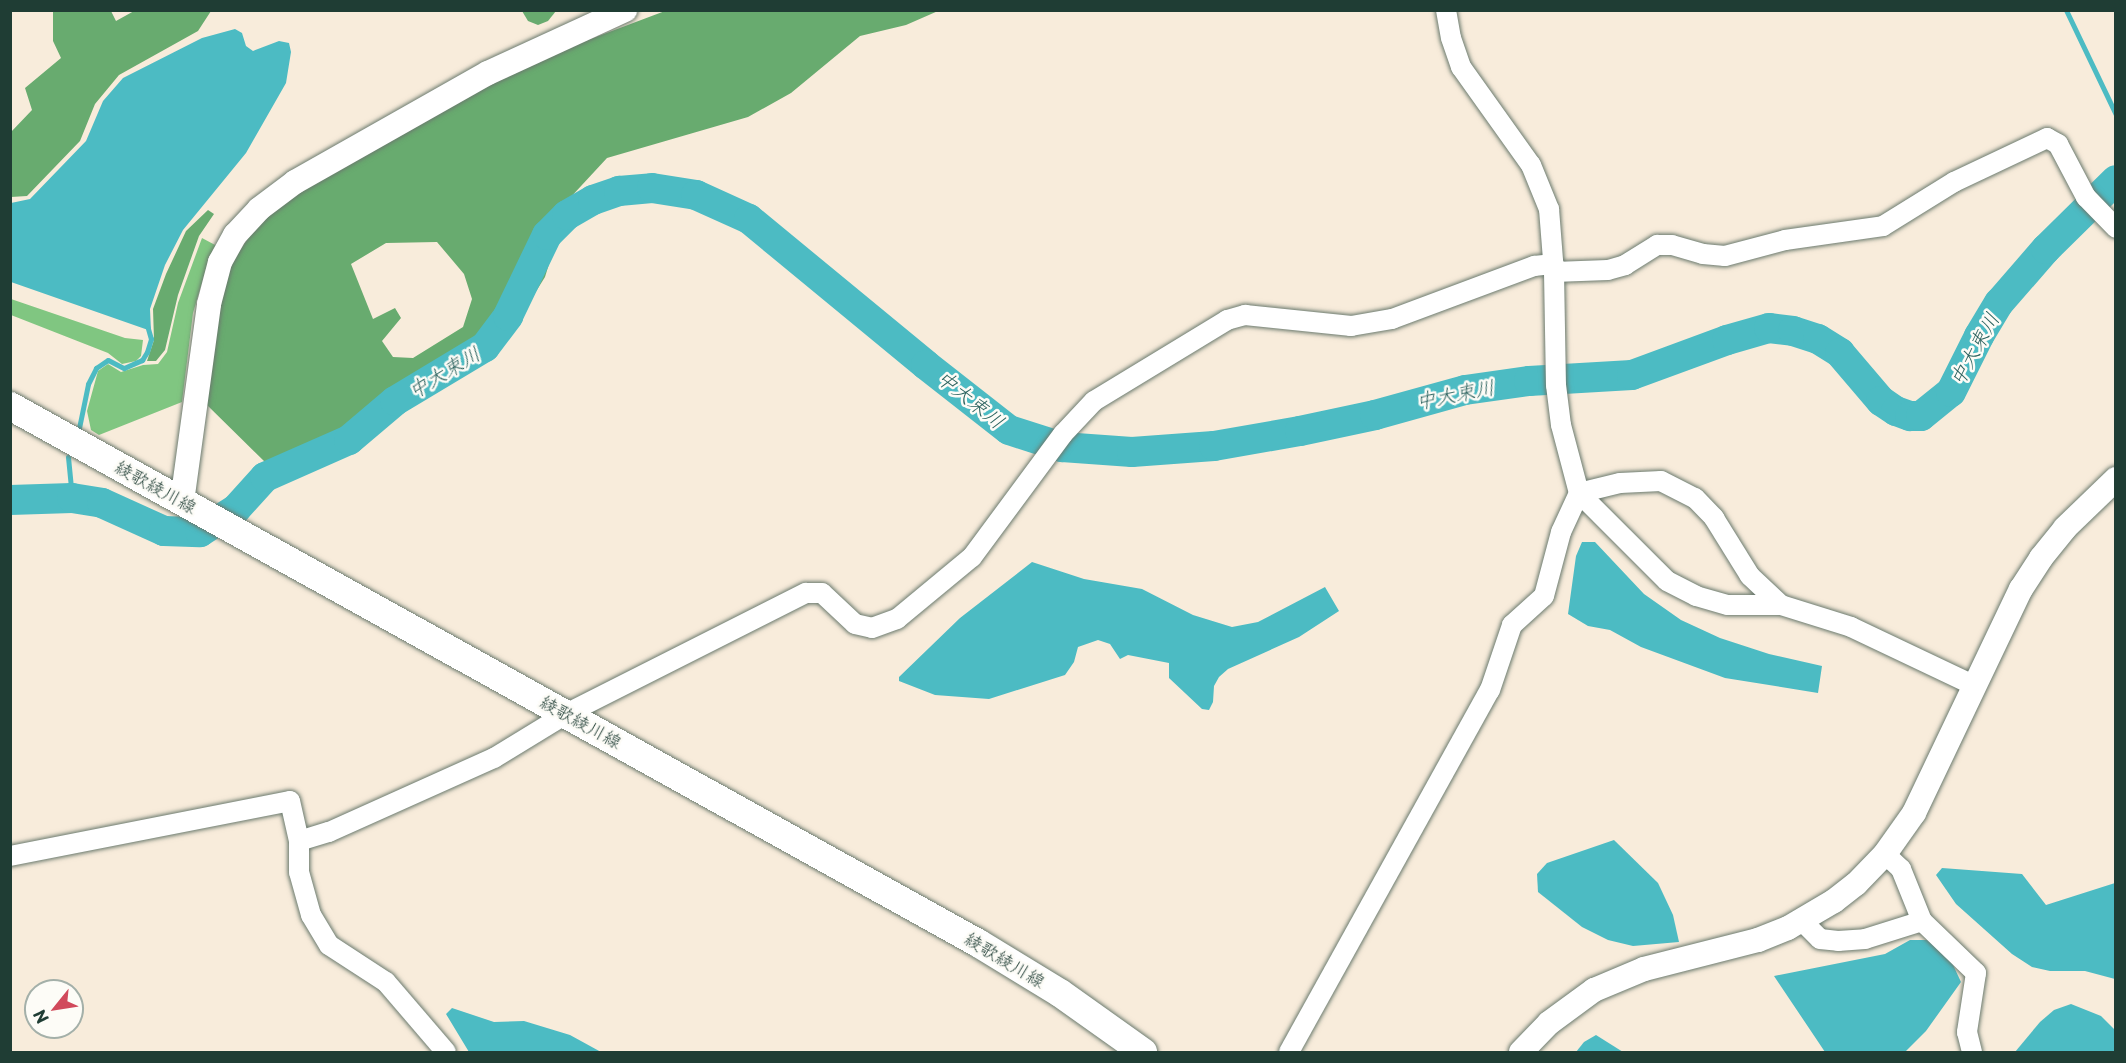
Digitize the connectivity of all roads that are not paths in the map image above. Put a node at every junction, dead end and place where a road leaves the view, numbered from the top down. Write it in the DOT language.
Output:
graph roads {
  1 [pos="625,10"];
  2 [pos="1446,10"];
  3 [pos="2115,228"];
  4 [pos="1554,268"];
  5 [pos="10,406"];
  6 [pos="2115,479"];
  7 [pos="1579,493"];
  8 [pos="206,516"];
  9 [pos="1781,605"];
  10 [pos="1975,686"];
  11 [pos="566,714"];
  12 [pos="299,841"];
  13 [pos="1885,854"];
  14 [pos="10,856"];
  15 [pos="1802,921"];
  16 [pos="1922,921"];
  17 [pos="446,1053"];
  18 [pos="1143,1053"];
  19 [pos="1288,1053"];
  20 [pos="1521,1053"];
  21 [pos="1972,1053"];
  1 -- 8 [label="street"];
  2 -- 4 [label="street"];
  3 -- 4 [label="street"];
  4 -- 7 [label="street"];
  4 -- 11 [label="street"];
  5 -- 8 [label="main road, 綾歌綾川線"];
  6 -- 10 [label="street"];
  7 -- 9 [label="street"];
  7 -- 9 [label="street"];
  7 -- 19 [label="street"];
  8 -- 11 [label="main road, 綾歌綾川線"];
  9 -- 10 [label="street"];
  10 -- 13 [label="street"];
  11 -- 12 [label="street"];
  11 -- 18 [label="main road, 綾歌綾川線"];
  12 -- 14 [label="street"];
  12 -- 17 [label="street"];
  13 -- 15 [label="street"];
  13 -- 16 [label="street"];
  15 -- 16 [label="street"];
  15 -- 20 [label="street"];
  16 -- 21 [label="street"];
}
